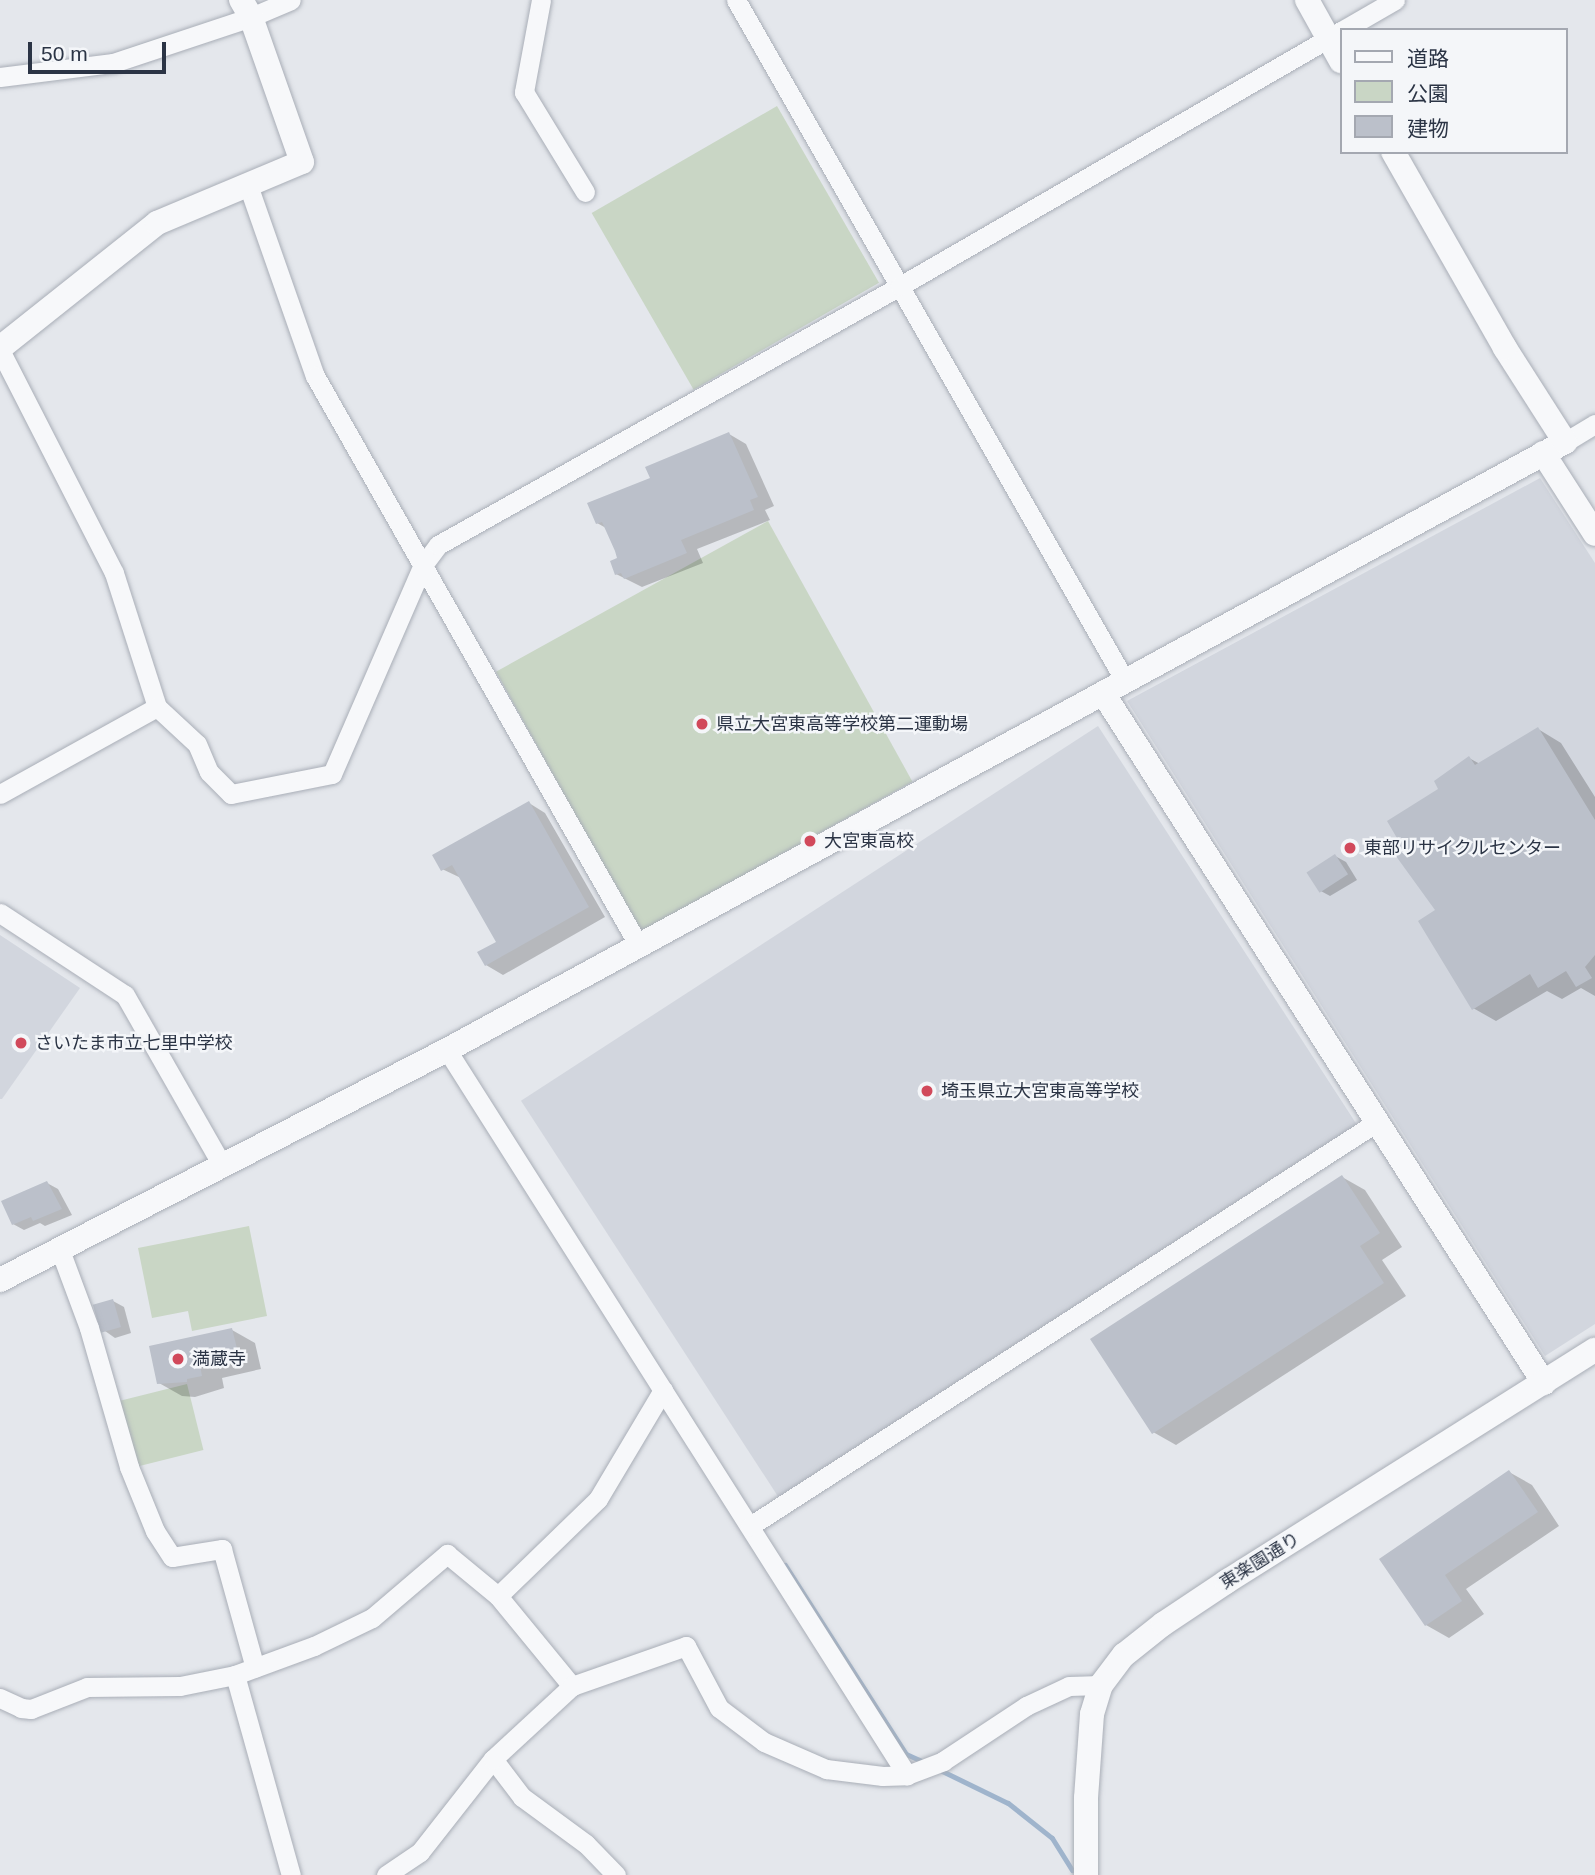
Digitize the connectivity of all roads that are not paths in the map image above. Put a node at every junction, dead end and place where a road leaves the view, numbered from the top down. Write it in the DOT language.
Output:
graph roads {
  1 [pos="291,0"];
  2 [pos="541,0"];
  3 [pos="736,0"];
  4 [pos="1307,0"];
  5 [pos="1395,0"];
  6 [pos="246,9"];
  7 [pos="1347,28"];
  8 [pos="1338,33"];
  9 [pos="1340,52"];
  10 [pos="0,77"];
  11 [pos="1394,154"];
  12 [pos="248,185"];
  13 [pos="584,192"];
  14 [pos="900,286"];
  15 [pos="0,349"];
  16 [pos="1595,424"];
  17 [pos="1554,447"];
  18 [pos="1595,534"];
  19 [pos="423,565"];
  20 [pos="1125,681"];
  21 [pos="1103,693"];
  22 [pos="158,707"];
  23 [pos="0,794"];
  24 [pos="0,913"];
  25 [pos="639,946"];
  26 [pos="447,1050"];
  27 [pos="1377,1122"];
  28 [pos="223,1167"];
  29 [pos="60,1250"];
  30 [pos="0,1280"];
  31 [pos="1595,1350"];
  32 [pos="1544,1383"];
  33 [pos="663,1390"];
  34 [pos="750,1526"];
  35 [pos="498,1596"];
  36 [pos="255,1668"];
  37 [pos="235,1675"];
  38 [pos="1101,1685"];
  39 [pos="572,1686"];
  40 [pos="0,1698"];
  41 [pos="493,1759"];
  42 [pos="907,1775"];
  43 [pos="291,1875"];
  44 [pos="386,1875"];
  45 [pos="615,1875"];
  46 [pos="1086,1875"];
  1 -- 6 [label="street"];
  2 -- 13 [label="street"];
  3 -- 14 [label="street"];
  4 -- 8 [label="street"];
  5 -- 7 [label="street"];
  6 -- 10 [label="street"];
  6 -- 12 [label="street"];
  8 -- 9 [label="street"];
  8 -- 14 [label="street"];
  11 -- 17 [label="street"];
  12 -- 15 [label="street"];
  12 -- 19 [label="street"];
  14 -- 19 [label="street"];
  14 -- 20 [label="street"];
  15 -- 22 [label="street"];
  16 -- 17 [label="street"];
  17 -- 18 [label="street"];
  17 -- 20 [label="street"];
  19 -- 22 [label="street"];
  19 -- 25 [label="street"];
  20 -- 21 [label="street"];
  21 -- 25 [label="street"];
  21 -- 27 [label="street"];
  22 -- 23 [label="street"];
  24 -- 28 [label="street"];
  25 -- 26 [label="street"];
  26 -- 28 [label="street"];
  26 -- 33 [label="street"];
  27 -- 32 [label="street"];
  27 -- 34 [label="street"];
  28 -- 29 [label="street"];
  29 -- 30 [label="street"];
  29 -- 36 [label="street"];
  31 -- 32 [label="street, 東楽園通り"];
  32 -- 38 [label="street, 東楽園通り"];
  33 -- 34 [label="street"];
  33 -- 35 [label="street"];
  34 -- 42 [label="street"];
  35 -- 36 [label="street"];
  35 -- 39 [label="street"];
  36 -- 37 [label="street"];
  37 -- 40 [label="street"];
  37 -- 43 [label="street"];
  38 -- 42 [label="street"];
  38 -- 46 [label="street, 東楽園通り"];
  39 -- 41 [label="street"];
  39 -- 42 [label="street"];
  41 -- 44 [label="street"];
  41 -- 45 [label="street"];
}
